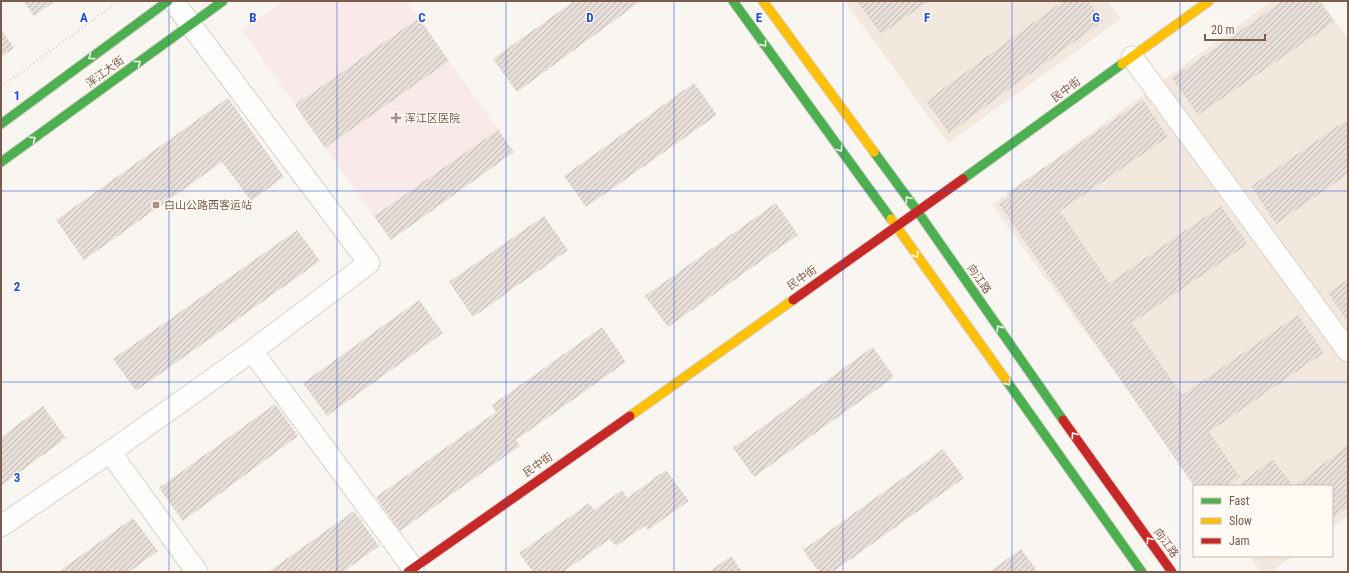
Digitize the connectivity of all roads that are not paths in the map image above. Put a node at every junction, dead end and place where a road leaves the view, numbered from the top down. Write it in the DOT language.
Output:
graph roads {
  1 [pos="168,1"];
  2 [pos="174,1"];
  3 [pos="223,1"];
  4 [pos="733,1"];
  5 [pos="763,1"];
  6 [pos="1209,1"];
  7 [pos="192,24"];
  8 [pos="1132,57"];
  9 [pos="1,124"];
  10 [pos="1,162"];
  11 [pos="918,212"];
  12 [pos="896,226"];
  13 [pos="252,351"];
  14 [pos="1348,351"];
  15 [pos="110,452"];
  16 [pos="1,526"];
  17 [pos="410,570"];
  18 [pos="196,572"];
  19 [pos="1142,572"];
  20 [pos="1172,572"];
  1 -- 9 [label="main road, 浑江大街, one-way"];
  2 -- 7 [label="street"];
  3 -- 7 [label="main road, 浑江大街"];
  4 -- 12 [label="main road, one-way"];
  11 -- 5 [label="main road, 向江路, one-way"];
  6 -- 8 [label="main road, 民中街"];
  10 -- 7 [label="main road, 浑江大街, one-way"];
  7 -- 13 [label="street"];
  8 -- 11 [label="main road, 民中街"];
  8 -- 14 [label="street"];
  11 -- 12 [label="main road, 民中街"];
  20 -- 11 [label="main road, 向江路, one-way"];
  12 -- 17 [label="main road, 民中街"];
  12 -- 19 [label="main road, one-way"];
  13 -- 15 [label="street"];
  13 -- 17 [label="street"];
  15 -- 16 [label="street"];
  15 -- 18 [label="street"];
}
